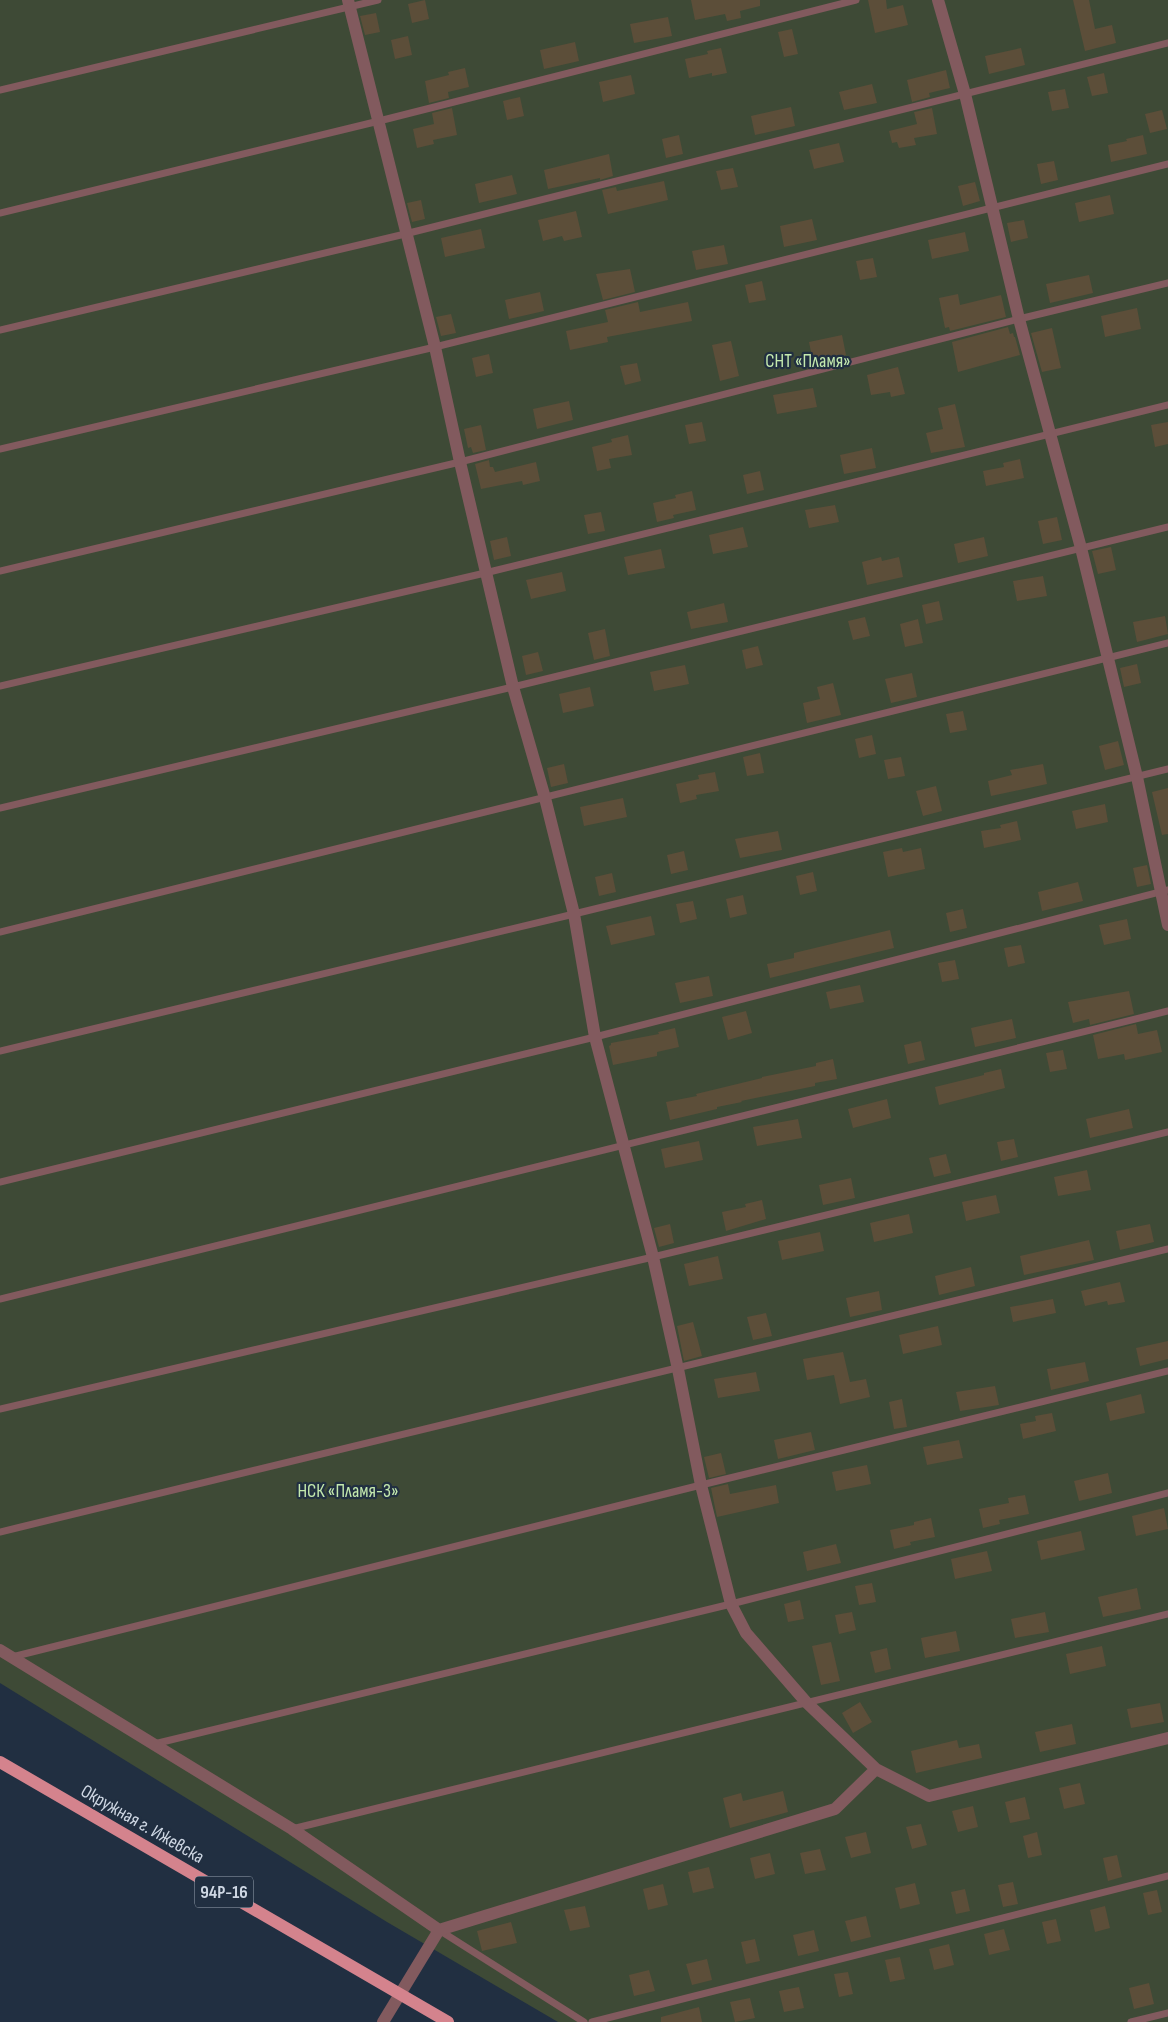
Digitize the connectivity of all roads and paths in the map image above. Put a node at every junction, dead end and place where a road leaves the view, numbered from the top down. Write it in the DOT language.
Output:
graph roads {
  1 [pos="378,0"];
  2 [pos="856,0"];
  3 [pos="938,0"];
  4 [pos="348,4"];
  5 [pos="1168,43"];
  6 [pos="0,90"];
  7 [pos="965,94"];
  8 [pos="379,121"];
  9 [pos="1168,164"];
  10 [pos="992,209"];
  11 [pos="0,213"];
  12 [pos="405,234"];
  13 [pos="1168,283"];
  14 [pos="1019,319"];
  15 [pos="0,330"];
  16 [pos="435,347"];
  17 [pos="1168,405"];
  18 [pos="1050,435"];
  19 [pos="0,449"];
  20 [pos="460,462"];
  21 [pos="1168,527"];
  22 [pos="1081,548"];
  23 [pos="0,571"];
  24 [pos="485,573"];
  25 [pos="1168,643"];
  26 [pos="1108,658"];
  27 [pos="0,686"];
  28 [pos="513,687"];
  29 [pos="1168,769"];
  30 [pos="1137,777"];
  31 [pos="545,798"];
  32 [pos="0,808"];
  33 [pos="1164,891"];
  34 [pos="574,914"];
  35 [pos="1168,925"];
  36 [pos="0,932"];
  37 [pos="1168,1011"];
  38 [pos="595,1037"];
  39 [pos="0,1051"];
  40 [pos="1168,1132"];
  41 [pos="624,1147"];
  42 [pos="0,1182"];
  43 [pos="1168,1249"];
  44 [pos="653,1257"];
  45 [pos="0,1300"];
  46 [pos="678,1369"];
  47 [pos="1168,1371"];
  48 [pos="0,1408"];
  49 [pos="701,1485"];
  50 [pos="1168,1493"];
  51 [pos="0,1532"];
  52 [pos="731,1604"];
  53 [pos="1168,1614"];
  54 [pos="0,1650"];
  55 [pos="11,1657"];
  56 [pos="806,1702"];
  57 [pos="1168,1738"];
  58 [pos="153,1744"];
  59 [pos="0,1762"];
  60 [pos="876,1769"];
  61 [pos="292,1829"];
  62 [pos="1168,1876"];
  63 [pos="439,1930"];
  64 [pos="399,1994"];
  65 [pos="1168,2013"];
  66 [pos="383,2022"];
  67 [pos="448,2022"];
  68 [pos="584,2022"];
  69 [pos="592,2022"];
  70 [pos="1131,2022"];
  1 -- 4 [label="lane"];
  2 -- 8 [label="lane"];
  3 -- 7 [label="street"];
  4 -- 6 [label="lane"];
  4 -- 8 [label="street"];
  5 -- 7 [label="lane"];
  7 -- 10 [label="street"];
  7 -- 12 [label="lane"];
  8 -- 11 [label="lane"];
  8 -- 12 [label="street"];
  9 -- 10 [label="lane"];
  10 -- 14 [label="street"];
  10 -- 16 [label="lane"];
  12 -- 15 [label="lane"];
  12 -- 16 [label="street"];
  13 -- 14 [label="lane"];
  14 -- 18 [label="street"];
  14 -- 20 [label="lane"];
  16 -- 19 [label="lane"];
  16 -- 20 [label="street"];
  17 -- 18 [label="lane"];
  18 -- 22 [label="street"];
  18 -- 24 [label="lane"];
  20 -- 23 [label="lane"];
  20 -- 24 [label="street"];
  21 -- 22 [label="lane"];
  22 -- 26 [label="street"];
  22 -- 28 [label="lane"];
  24 -- 27 [label="lane"];
  24 -- 28 [label="street"];
  25 -- 26 [label="lane"];
  26 -- 30 [label="street"];
  26 -- 31 [label="lane"];
  28 -- 31 [label="street"];
  28 -- 32 [label="lane"];
  29 -- 30 [label="lane"];
  30 -- 33 [label="street"];
  30 -- 34 [label="lane"];
  31 -- 34 [label="street"];
  31 -- 36 [label="lane"];
  33 -- 35 [label="street"];
  33 -- 38 [label="lane"];
  34 -- 38 [label="street"];
  34 -- 39 [label="lane"];
  37 -- 41 [label="lane"];
  38 -- 41 [label="street"];
  38 -- 42 [label="lane"];
  40 -- 44 [label="lane"];
  41 -- 44 [label="street"];
  41 -- 45 [label="lane"];
  43 -- 46 [label="lane"];
  44 -- 46 [label="street"];
  44 -- 48 [label="lane"];
  46 -- 49 [label="street"];
  46 -- 51 [label="lane"];
  47 -- 49 [label="lane"];
  49 -- 52 [label="street"];
  49 -- 55 [label="lane"];
  50 -- 52 [label="lane"];
  52 -- 56 [label="street"];
  52 -- 58 [label="lane"];
  53 -- 56 [label="lane"];
  54 -- 55 [label="street"];
  55 -- 58 [label="street"];
  56 -- 60 [label="street"];
  56 -- 61 [label="lane"];
  57 -- 60 [label="street"];
  58 -- 61 [label="street"];
  59 -- 64 [label="main road, Окружная г. Ижевска / 94Р-16"];
  60 -- 63 [label="street"];
  61 -- 63 [label="street"];
  62 -- 69 [label="lane"];
  63 -- 64 [label="street"];
  63 -- 68 [label="lane"];
  64 -- 66 [label="street"];
  64 -- 67 [label="main road, Окружная г. Ижевска / 94Р-16"];
  65 -- 70 [label="lane"];
}
